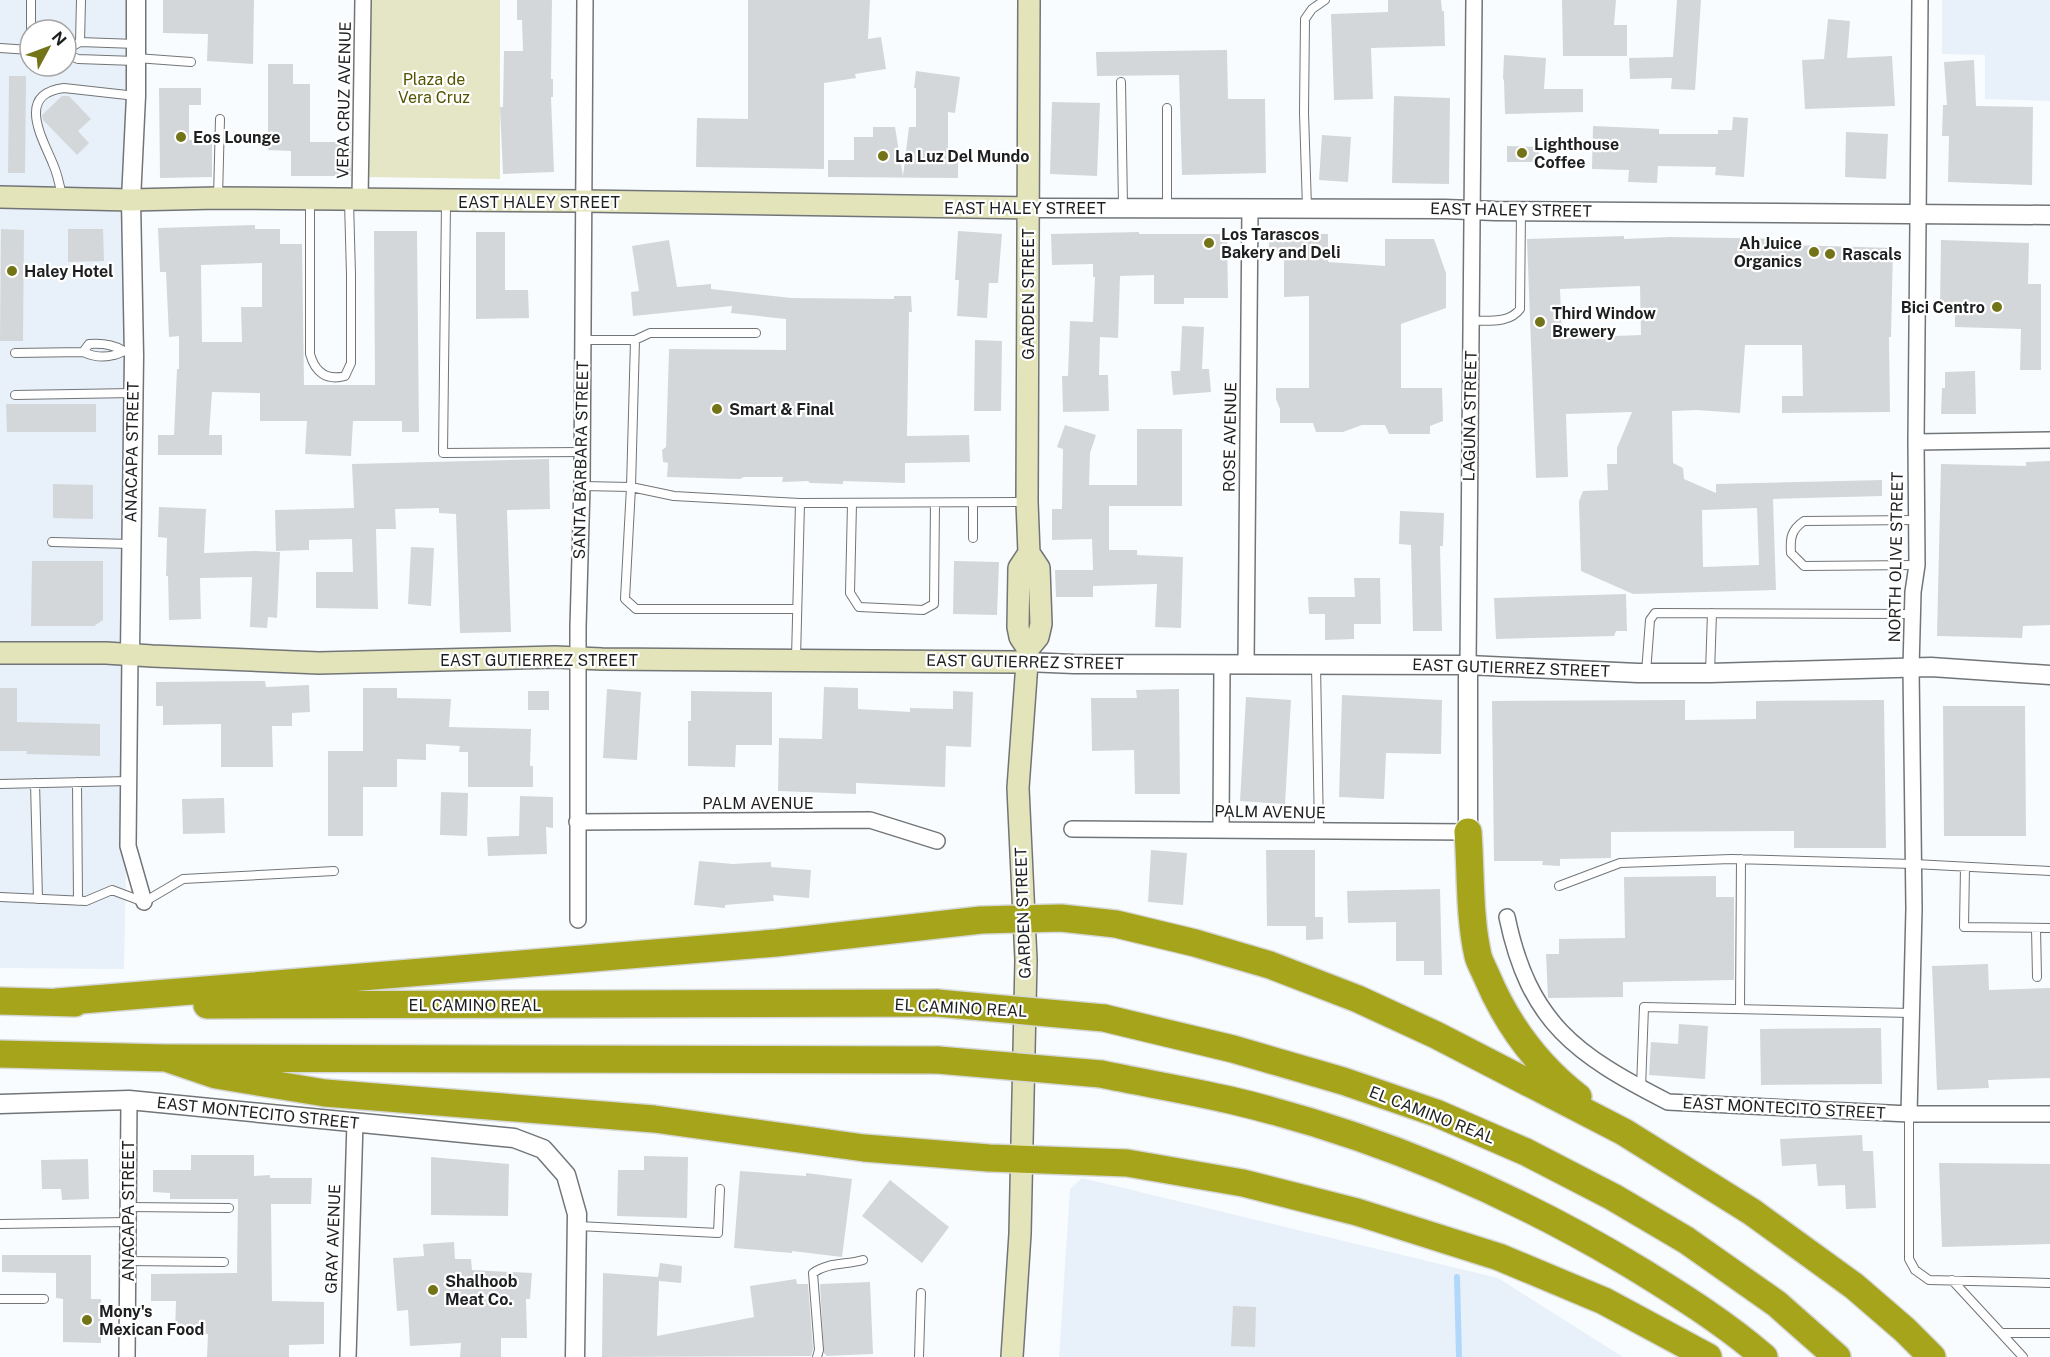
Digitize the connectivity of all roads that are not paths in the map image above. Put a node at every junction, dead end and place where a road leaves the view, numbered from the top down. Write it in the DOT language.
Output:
graph roads {
  1 [pos="31,0"];
  2 [pos="81,0"];
  3 [pos="136,0"];
  4 [pos="363,0"];
  5 [pos="585,0"];
  6 [pos="1029,0"];
  7 [pos="1325,0"];
  8 [pos="1474,0"];
  9 [pos="1920,0"];
  10 [pos="31,18"];
  11 [pos="80,42"];
  12 [pos="0,48"];
  13 [pos="18,49"];
  14 [pos="136,54"];
  15 [pos="78,58"];
  16 [pos="191,62"];
  17 [pos="1121,82"];
  18 [pos="136,96"];
  19 [pos="1167,108"];
  20 [pos="220,119"];
  21 [pos="0,197"];
  22 [pos="62,198"];
  23 [pos="218,198"];
  24 [pos="310,199"];
  25 [pos="355,199"];
  26 [pos="132,201"];
  27 [pos="446,201"];
  28 [pos="583,201"];
  29 [pos="1028,208"];
  30 [pos="1123,208"];
  31 [pos="1167,209"];
  32 [pos="1250,209"];
  33 [pos="1307,210"];
  34 [pos="1471,210"];
  35 [pos="1521,211"];
  36 [pos="1918,213"];
  37 [pos="2050,215"];
  38 [pos="1471,321"];
  39 [pos="756,333"];
  40 [pos="583,340"];
  41 [pos="636,340"];
  42 [pos="128,350"];
  43 [pos="83,352"];
  44 [pos="15,353"];
  45 [pos="133,393"];
  46 [pos="15,395"];
  47 [pos="2050,440"];
  48 [pos="1916,442"];
  49 [pos="582,452"];
  50 [pos="582,486"];
  51 [pos="631,487"];
  52 [pos="1027,502"];
  53 [pos="800,503"];
  54 [pos="852,503"];
  55 [pos="935,503"];
  56 [pos="973,503"];
  57 [pos="1917,520"];
  58 [pos="973,538"];
  59 [pos="52,542"];
  60 [pos="131,544"];
  61 [pos="1917,566"];
  62 [pos="797,609"];
  63 [pos="1712,614"];
  64 [pos="1912,614"];
  65 [pos="0,653"];
  66 [pos="130,653"];
  67 [pos="1027,655"];
  68 [pos="578,657"];
  69 [pos="796,659"];
  70 [pos="1246,664"];
  71 [pos="1222,665"];
  72 [pos="1316,665"];
  73 [pos="1468,665"];
  74 [pos="1911,668"];
  75 [pos="1646,673"];
  76 [pos="1710,673"];
  77 [pos="2050,675"];
  78 [pos="129,781"];
  79 [pos="77,782"];
  80 [pos="35,783"];
  81 [pos="0,784"];
  82 [pos="577,822"];
  83 [pos="1072,829"];
  84 [pos="1221,830"];
  85 [pos="1319,831"];
  86 [pos="1468,832"];
  87 [pos="937,842"];
  88 [pos="1741,859"];
  89 [pos="1914,864"];
  90 [pos="1965,867"];
  91 [pos="334,871"];
  92 [pos="2050,871"];
  93 [pos="1559,886"];
  94 [pos="0,897"];
  95 [pos="38,899"];
  96 [pos="78,901"];
  97 [pos="144,902"];
  98 [pos="1507,917"];
  99 [pos="578,920"];
  100 [pos="1025,920"];
  101 [pos="2036,928"];
  102 [pos="2050,928"];
  103 [pos="2037,977"];
  104 [pos="0,1001"];
  105 [pos="57,1002"];
  106 [pos="1740,1009"];
  107 [pos="1911,1013"];
  108 [pos="0,1054"];
  109 [pos="166,1058"];
  110 [pos="1641,1088"];
  111 [pos="129,1100"];
  112 [pos="0,1104"];
  113 [pos="1909,1114"];
  114 [pos="2050,1114"];
  115 [pos="355,1122"];
  116 [pos="1624,1132"];
  117 [pos="1022,1160"];
  118 [pos="720,1189"];
  119 [pos="229,1208"];
  120 [pos="128,1215"];
  121 [pos="0,1224"];
  122 [pos="576,1226"];
  123 [pos="863,1260"];
  124 [pos="127,1261"];
  125 [pos="224,1262"];
  126 [pos="1952,1280"];
  127 [pos="2050,1283"];
  128 [pos="921,1293"];
  129 [pos="0,1299"];
  130 [pos="44,1299"];
  131 [pos="2001,1333"];
  132 [pos="2050,1333"];
  133 [pos="127,1357"];
  134 [pos="348,1357"];
  135 [pos="575,1357"];
  136 [pos="817,1357"];
  137 [pos="919,1357"];
  138 [pos="1012,1357"];
  139 [pos="1708,1357"];
  140 [pos="1764,1357"];
  141 [pos="1838,1357"];
  142 [pos="1932,1357"];
  143 [pos="2023,1357"];
  1 -- 10 [label="lane"];
  2 -- 11 [label="lane"];
  3 -- 14 [label="street, ANACAPA STREET"];
  4 -- 25 [label="street, VERA CRUZ AVENUE"];
  5 -- 28 [label="street, SANTA BARBARA STREET"];
  6 -- 29 [label="main road, GARDEN STREET"];
  7 -- 33 [label="lane"];
  8 -- 34 [label="street, LAGUNA STREET"];
  9 -- 36 [label="street, NORTH OLIVE STREET"];
  11 -- 14 [label="lane"];
  12 -- 13 [label="lane"];
  14 -- 15 [label="lane"];
  14 -- 16 [label="lane"];
  14 -- 18 [label="street, ANACAPA STREET"];
  17 -- 30 [label="lane"];
  18 -- 22 [label="lane"];
  18 -- 26 [label="street, ANACAPA STREET"];
  19 -- 31 [label="lane"];
  20 -- 23 [label="lane"];
  21 -- 22 [label="main road, EAST HALEY STREET"];
  22 -- 26 [label="main road, EAST HALEY STREET"];
  23 -- 24 [label="main road, EAST HALEY STREET"];
  23 -- 26 [label="main road, EAST HALEY STREET"];
  24 -- 25 [label="main road, EAST HALEY STREET"];
  24 -- 25 [label="lane"];
  25 -- 27 [label="main road, EAST HALEY STREET"];
  26 -- 42 [label="street, ANACAPA STREET"];
  27 -- 28 [label="main road, EAST HALEY STREET"];
  27 -- 49 [label="lane"];
  28 -- 29 [label="main road, EAST HALEY STREET"];
  28 -- 40 [label="street, SANTA BARBARA STREET"];
  29 -- 30 [label="street, EAST HALEY STREET"];
  29 -- 52 [label="main road, GARDEN STREET"];
  30 -- 31 [label="street, EAST HALEY STREET"];
  31 -- 32 [label="street, EAST HALEY STREET"];
  32 -- 33 [label="street, EAST HALEY STREET"];
  32 -- 70 [label="street, ROSE AVENUE"];
  33 -- 34 [label="street, EAST HALEY STREET"];
  34 -- 35 [label="street, EAST HALEY STREET"];
  34 -- 38 [label="street, LAGUNA STREET"];
  35 -- 36 [label="street, EAST HALEY STREET"];
  35 -- 38 [label="lane"];
  36 -- 37 [label="street, EAST HALEY STREET"];
  36 -- 48 [label="street, NORTH OLIVE STREET"];
  38 -- 73 [label="street, LAGUNA STREET"];
  39 -- 41 [label="lane"];
  40 -- 41 [label="lane"];
  40 -- 49 [label="street, SANTA BARBARA STREET"];
  41 -- 51 [label="lane"];
  42 -- 43 [label="lane"];
  42 -- 43 [label="lane"];
  42 -- 45 [label="street, ANACAPA STREET"];
  43 -- 44 [label="lane"];
  45 -- 46 [label="lane"];
  45 -- 60 [label="street, ANACAPA STREET"];
  47 -- 48 [label="street"];
  48 -- 57 [label="street, NORTH OLIVE STREET"];
  49 -- 50 [label="street, SANTA BARBARA STREET"];
  50 -- 51 [label="lane"];
  50 -- 68 [label="street, SANTA BARBARA STREET"];
  51 -- 53 [label="lane"];
  51 -- 62 [label="lane"];
  52 -- 56 [label="lane"];
  52 -- 67 [label="main road, GARDEN STREET"];
  53 -- 54 [label="lane"];
  53 -- 62 [label="lane"];
  54 -- 55 [label="lane"];
  54 -- 55 [label="lane"];
  55 -- 56 [label="lane"];
  56 -- 58 [label="lane"];
  57 -- 61 [label="street, NORTH OLIVE STREET"];
  57 -- 61 [label="lane"];
  59 -- 60 [label="lane"];
  60 -- 66 [label="street, ANACAPA STREET"];
  61 -- 64 [label="street, NORTH OLIVE STREET"];
  62 -- 69 [label="lane"];
  63 -- 64 [label="lane"];
  63 -- 75 [label="lane"];
  63 -- 76 [label="lane"];
  64 -- 74 [label="street, NORTH OLIVE STREET"];
  65 -- 66 [label="main road, EAST GUTIERREZ STREET"];
  66 -- 68 [label="main road, EAST GUTIERREZ STREET"];
  66 -- 78 [label="street, ANACAPA STREET"];
  67 -- 69 [label="main road, EAST GUTIERREZ STREET"];
  67 -- 71 [label="street, EAST GUTIERREZ STREET"];
  67 -- 100 [label="main road, GARDEN STREET"];
  68 -- 69 [label="main road, EAST GUTIERREZ STREET"];
  68 -- 82 [label="street, SANTA BARBARA STREET"];
  70 -- 71 [label="street, EAST GUTIERREZ STREET"];
  70 -- 72 [label="street, EAST GUTIERREZ STREET"];
  71 -- 84 [label="street"];
  72 -- 73 [label="street, EAST GUTIERREZ STREET"];
  72 -- 85 [label="lane"];
  73 -- 75 [label="street, EAST GUTIERREZ STREET"];
  73 -- 86 [label="street, LAGUNA STREET"];
  74 -- 76 [label="street, EAST GUTIERREZ STREET"];
  74 -- 77 [label="street, EAST GUTIERREZ STREET"];
  74 -- 89 [label="street, NORTH OLIVE STREET"];
  75 -- 76 [label="street, EAST GUTIERREZ STREET"];
  78 -- 79 [label="lane"];
  78 -- 97 [label="street, ANACAPA STREET"];
  79 -- 80 [label="lane"];
  79 -- 96 [label="lane"];
  80 -- 81 [label="lane"];
  80 -- 95 [label="lane"];
  82 -- 87 [label="street, PALM AVENUE"];
  82 -- 99 [label="street, SANTA BARBARA STREET"];
  83 -- 84 [label="street, PALM AVENUE"];
  84 -- 85 [label="street, PALM AVENUE"];
  85 -- 86 [label="street, PALM AVENUE"];
  86 -- 116 [label="highway"];
  88 -- 89 [label="lane"];
  88 -- 93 [label="lane"];
  88 -- 106 [label="lane"];
  89 -- 90 [label="lane"];
  89 -- 107 [label="street, NORTH OLIVE STREET"];
  90 -- 92 [label="lane"];
  90 -- 101 [label="lane"];
  91 -- 97 [label="lane"];
  94 -- 95 [label="lane"];
  95 -- 96 [label="lane"];
  96 -- 97 [label="lane"];
  98 -- 110 [label="street, EAST MONTECITO STREET"];
  100 -- 105 [label="highway"];
  100 -- 116 [label="highway"];
  100 -- 117 [label="main road, GARDEN STREET"];
  101 -- 102 [label="lane"];
  101 -- 103 [label="lane"];
  104 -- 105 [label="highway, EL CAMINO REAL"];
  105 -- 141 [label="highway, EL CAMINO REAL, bridge"];
  106 -- 107 [label="lane"];
  106 -- 110 [label="lane"];
  107 -- 113 [label="street, NORTH OLIVE STREET"];
  108 -- 109 [label="highway"];
  109 -- 117 [label="highway"];
  109 -- 140 [label="highway, bridge"];
  110 -- 113 [label="street, EAST MONTECITO STREET"];
  111 -- 112 [label="street, EAST MONTECITO STREET"];
  111 -- 115 [label="street, EAST MONTECITO STREET"];
  111 -- 120 [label="street, ANACAPA STREET"];
  113 -- 114 [label="street, EAST MONTECITO STREET"];
  113 -- 126 [label="lane"];
  115 -- 122 [label="street, EAST MONTECITO STREET"];
  115 -- 134 [label="street, GRAY AVENUE"];
  116 -- 142 [label="highway"];
  117 -- 138 [label="main road, GARDEN STREET"];
  117 -- 139 [label="highway"];
  118 -- 122 [label="lane"];
  119 -- 120 [label="lane"];
  120 -- 121 [label="lane"];
  120 -- 124 [label="street, ANACAPA STREET"];
  122 -- 135 [label="street"];
  123 -- 136 [label="lane"];
  124 -- 125 [label="lane"];
  124 -- 133 [label="street, ANACAPA STREET"];
  126 -- 127 [label="lane"];
  126 -- 131 [label="lane"];
  128 -- 137 [label="lane"];
  129 -- 130 [label="lane"];
  131 -- 132 [label="lane"];
  131 -- 143 [label="lane"];
}
